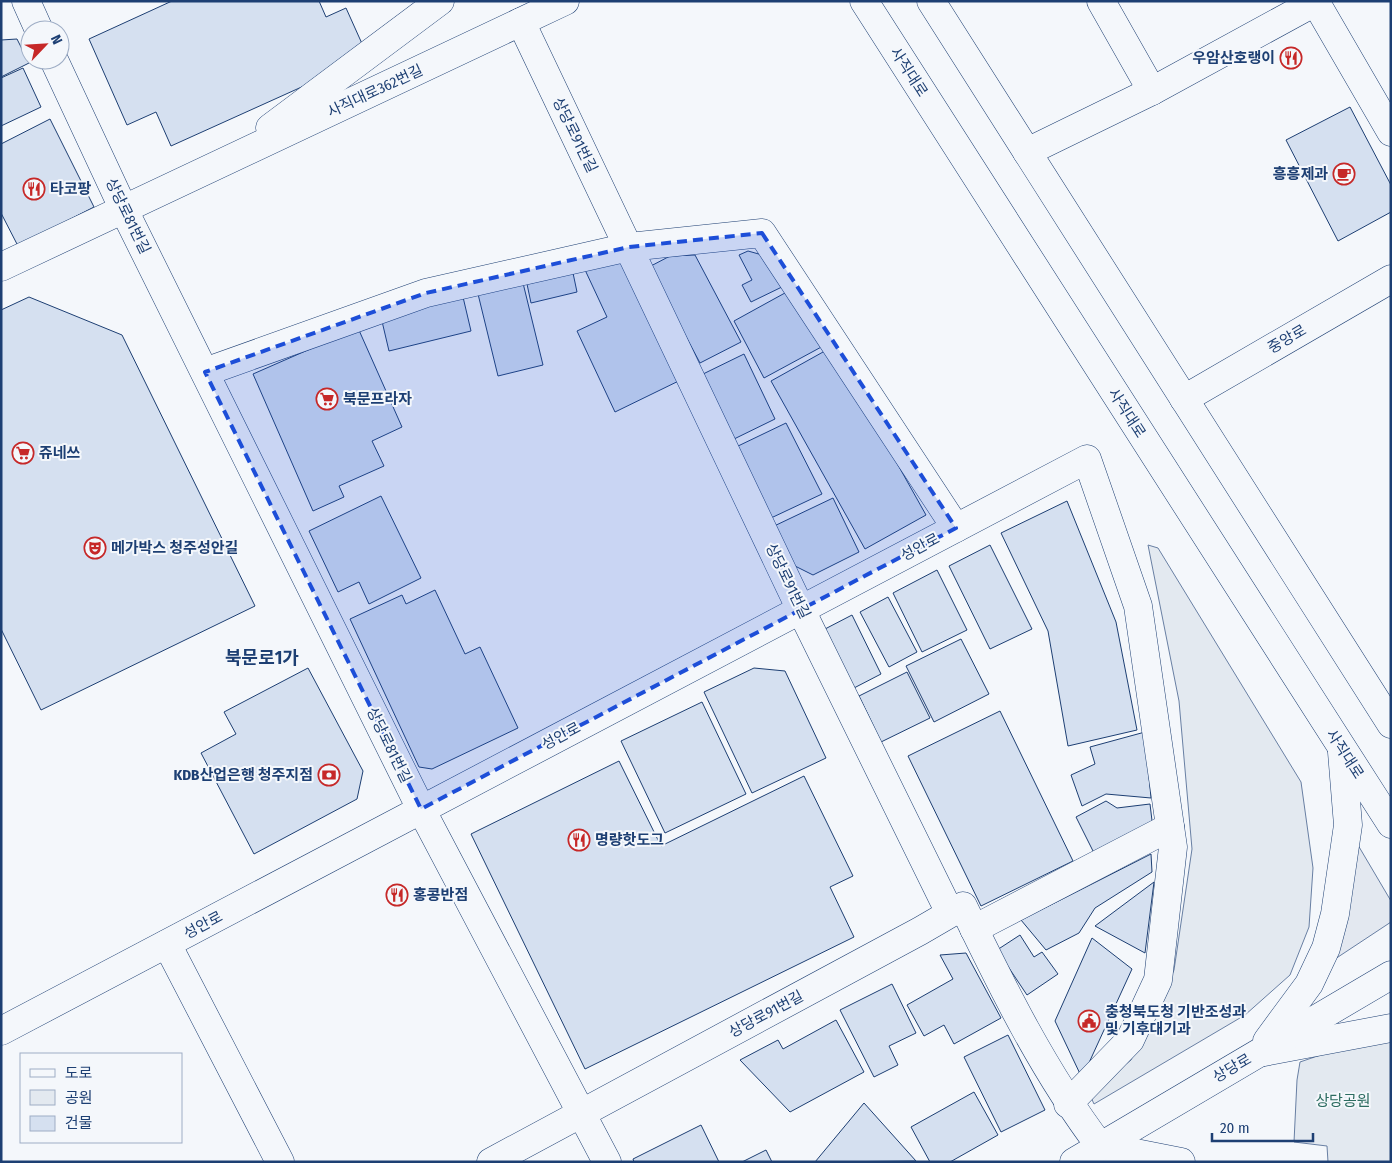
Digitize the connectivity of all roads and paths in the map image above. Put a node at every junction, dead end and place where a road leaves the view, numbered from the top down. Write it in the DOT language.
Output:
graph roads {
  1 [pos="26,1"];
  2 [pos="440,1"];
  3 [pos="565,1"];
  4 [pos="864,1"];
  5 [pos="931,1"];
  6 [pos="1101,1"];
  7 [pos="1316,2"];
  8 [pos="524,14"];
  9 [pos="35,20"];
  10 [pos="59,70"];
  11 [pos="1152,91"];
  12 [pos="1391,132"];
  13 [pos="1027,152"];
  14 [pos="220,164"];
  15 [pos="124,210"];
  16 [pos="629,248"];
  17 [pos="1,267"];
  18 [pos="1391,279"];
  19 [pos="205,372"];
  20 [pos="1184,399"];
  21 [pos="956,528"];
  22 [pos="801,610"];
  23 [pos="1391,724"];
  24 [pos="1342,748"];
  25 [pos="421,809"];
  26 [pos="1391,824"];
  27 [pos="1170,827"];
  28 [pos="950,913"];
  29 [pos="974,929"];
  30 [pos="167,944"];
  31 [pos="1391,975"];
  32 [pos="1391,1028"];
  33 [pos="1,1031"];
  34 [pos="1258,1054"];
  35 [pos="1068,1104"];
  36 [pos="582,1113"];
  37 [pos="1100,1146"];
  38 [pos="280,1162"];
  39 [pos="491,1162"];
  40 [pos="607,1162"];
  41 [pos="1074,1162"];
  42 [pos="1181,1162"];
  1 -- 9 [label="street"];
  2 -- 14 [label="street, 사직대로362번길"];
  3 -- 8 [label="street, 사직대로362번길"];
  4 -- 24 [label="street, 사직대로"];
  5 -- 13 [label="street"];
  6 -- 11 [label="street"];
  7 -- 11 [label="street"];
  7 -- 12 [label="street"];
  8 -- 14 [label="street, 사직대로362번길"];
  8 -- 16 [label="street, 상당로91번길"];
  10 -- 15 [label="street, 상당로81번길"];
  11 -- 13 [label="street"];
  13 -- 20 [label="street"];
  14 -- 15 [label="street, 사직대로362번길"];
  15 -- 17 [label="street, 사직대로362번길"];
  15 -- 19 [label="street, 상당로81번길"];
  16 -- 19 [label="street"];
  16 -- 21 [label="street, 성안로"];
  16 -- 22 [label="street, 상당로91번길"];
  18 -- 20 [label="street, 중앙로"];
  19 -- 25 [label="street, 상당로81번길"];
  20 -- 23 [label="street"];
  21 -- 22 [label="street, 성안로"];
  21 -- 27 [label="street, 성안로"];
  22 -- 25 [label="street, 성안로"];
  22 -- 28 [label="street, 상당로91번길"];
  24 -- 26 [label="street, 사직대로"];
  24 -- 34 [label="street"];
  25 -- 30 [label="street, 성안로"];
  25 -- 36 [label="street, 상당로81번길"];
  27 -- 29 [label="street"];
  27 -- 35 [label="street"];
  28 -- 29 [label="street"];
  28 -- 36 [label="street, 상당로91번길"];
  29 -- 35 [label="street"];
  30 -- 33 [label="street, 성안로"];
  30 -- 38 [label="street, 성안로"];
  31 -- 34 [label="street, 상당로"];
  32 -- 34 [label="street"];
  34 -- 37 [label="street, 상당로"];
  35 -- 37 [label="street"];
  36 -- 39 [label="street"];
  36 -- 40 [label="street, 상당로81번길"];
  37 -- 41 [label="street, 상당로"];
  37 -- 42 [label="street"];
}
